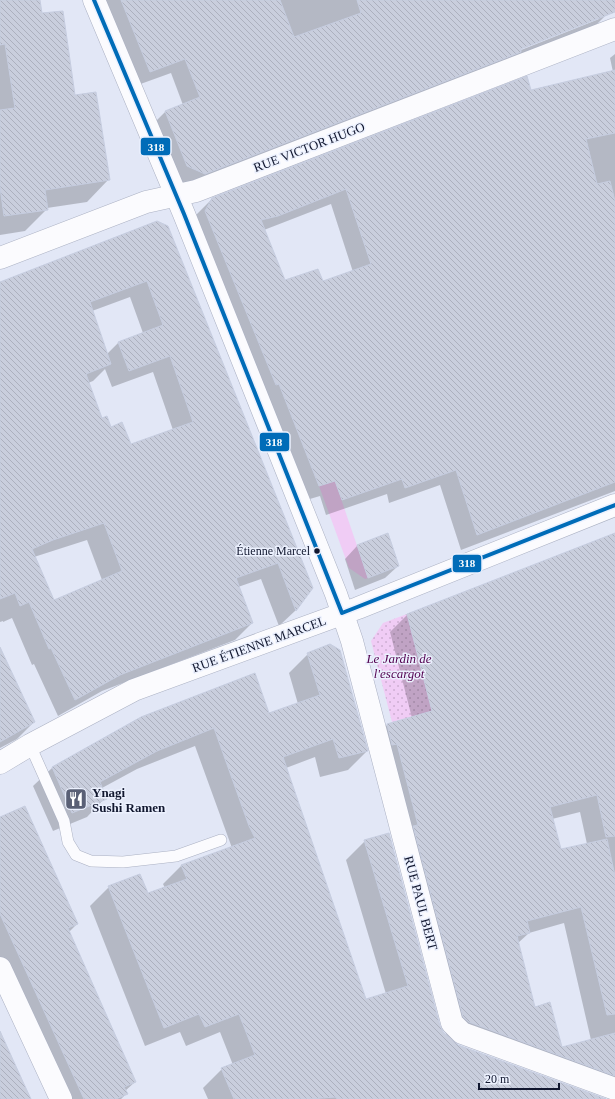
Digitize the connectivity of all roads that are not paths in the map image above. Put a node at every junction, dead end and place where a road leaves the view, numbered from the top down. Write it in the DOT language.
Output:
graph roads {
  1 [pos="94,0"];
  2 [pos="615,30"];
  3 [pos="176,196"];
  4 [pos="0,258"];
  5 [pos="615,505"];
  6 [pos="342,613"];
  7 [pos="30,745"];
  8 [pos="0,763"];
  9 [pos="221,840"];
  10 [pos="0,968"];
  11 [pos="615,1089"];
  12 [pos="62,1099"];
  1 -- 3 [label="street, RUE PAUL BERT"];
  2 -- 3 [label="street, RUE VICTOR HUGO"];
  3 -- 4 [label="street, RUE VICTOR HUGO"];
  3 -- 6 [label="street, RUE PAUL BERT"];
  5 -- 6 [label="street, RUE ÉTIENNE MARCEL"];
  6 -- 7 [label="street, RUE ÉTIENNE MARCEL"];
  6 -- 11 [label="street, RUE PAUL BERT"];
  7 -- 8 [label="street, RUE ÉTIENNE MARCEL"];
  7 -- 9 [label="lane"];
  10 -- 12 [label="street"];
}
